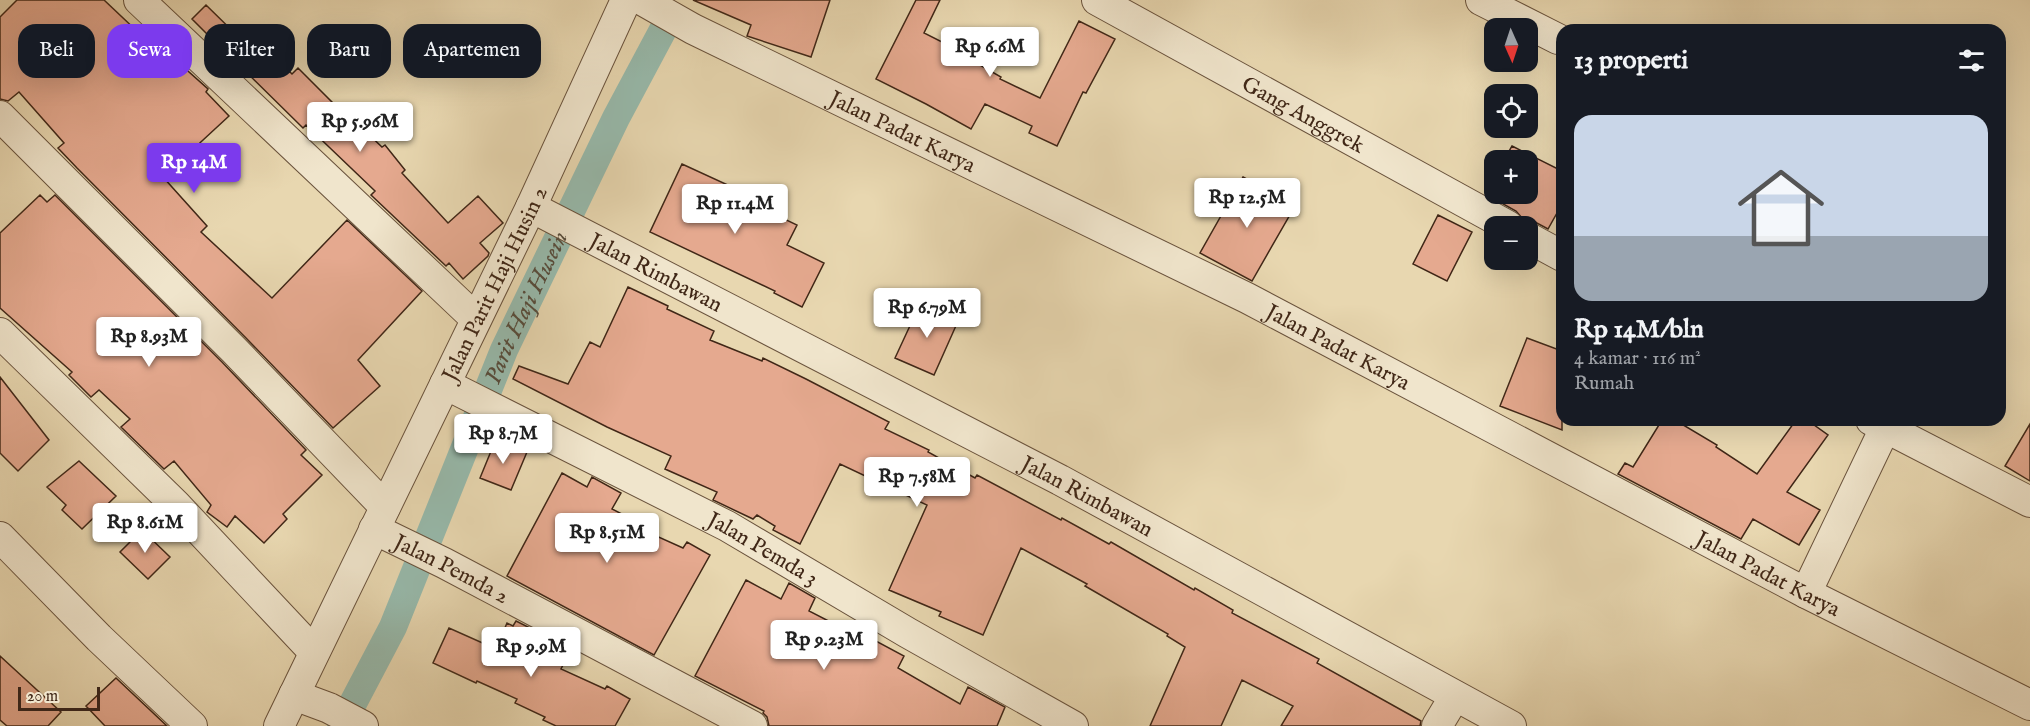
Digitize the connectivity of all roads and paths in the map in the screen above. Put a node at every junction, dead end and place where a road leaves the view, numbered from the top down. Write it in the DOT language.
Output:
graph roads {
  1 [pos="139,0"];
  2 [pos="1097,0"];
  3 [pos="1481,0"];
  4 [pos="640,2"];
  5 [pos="1556,38"];
  6 [pos="0,116"];
  7 [pos="531,207"];
  8 [pos="1490,216"];
  9 [pos="1538,243"];
  10 [pos="1556,253"];
  11 [pos="476,319"];
  12 [pos="0,333"];
  13 [pos="445,384"];
  14 [pos="1877,426"];
  15 [pos="1882,426"];
  16 [pos="2030,502"];
  17 [pos="380,518"];
  18 [pos="0,537"];
  19 [pos="1806,593"];
  20 [pos="314,652"];
  21 [pos="294,695"];
  22 [pos="1455,696"];
  23 [pos="2030,705"];
  24 [pos="359,724"];
  25 [pos="192,726"];
  26 [pos="279,726"];
  27 [pos="752,726"];
  28 [pos="1074,726"];
  29 [pos="1437,726"];
  30 [pos="1511,726"];
  1 -- 11 [label="street"];
  2 -- 8 [label="street, Gang Anggrek"];
  3 -- 5 [label="street"];
  4 -- 7 [label="street, Jalan Parit Haji Husin 2"];
  4 -- 19 [label="street, Jalan Padat Karya"];
  6 -- 17 [label="street"];
  7 -- 11 [label="street, Jalan Parit Haji Husin 2"];
  7 -- 22 [label="street, Jalan Rimbawan"];
  9 -- 10 [label="street"];
  11 -- 13 [label="street, Jalan Parit Haji Husin 2"];
  12 -- 20 [label="street"];
  13 -- 17 [label="street, Jalan Parit Haji Husin 2"];
  13 -- 28 [label="street, Jalan Pemda 3"];
  14 -- 19 [label="street"];
  15 -- 16 [label="street"];
  17 -- 20 [label="street, Jalan Parit Haji Husin 2"];
  17 -- 27 [label="street, Jalan Pemda 2"];
  18 -- 25 [label="street"];
  19 -- 23 [label="street, Jalan Padat Karya"];
  20 -- 21 [label="street, Jalan Parit Haji Husin 2"];
  21 -- 24 [label="street"];
  21 -- 26 [label="street, Jalan Parit Haji Husin 2"];
  22 -- 29 [label="street"];
  22 -- 30 [label="street, Jalan Rimbawan"];
}
